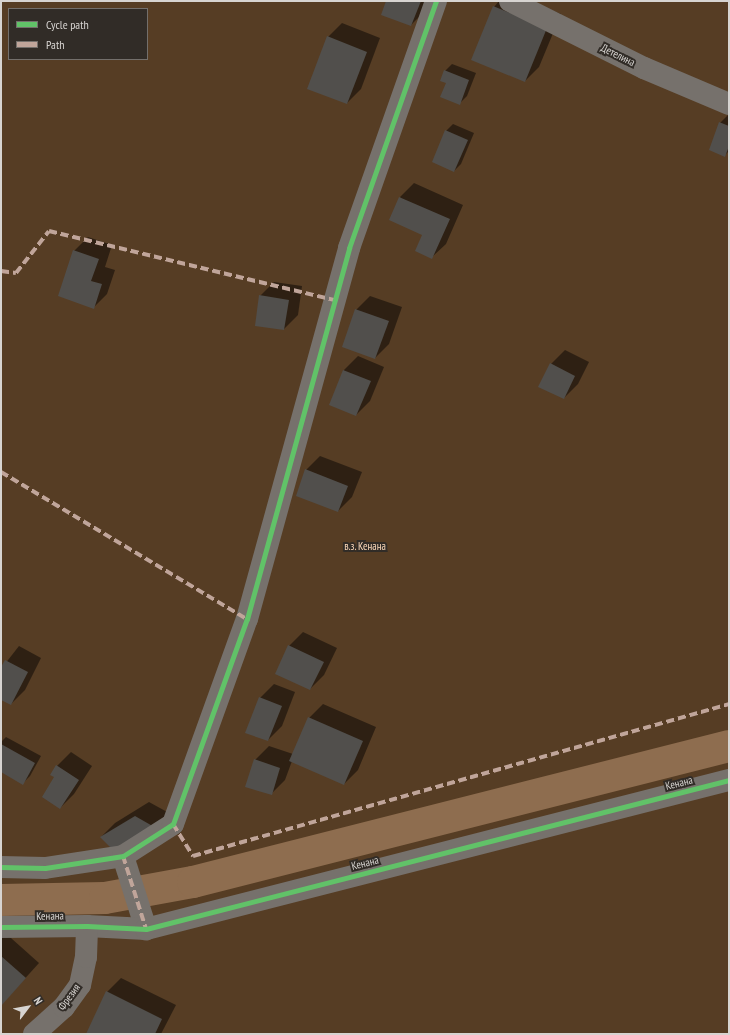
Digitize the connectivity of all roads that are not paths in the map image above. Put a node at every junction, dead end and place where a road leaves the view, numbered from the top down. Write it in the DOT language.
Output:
graph roads {
  1 [pos="436,1"];
  2 [pos="510,1"];
  3 [pos="729,104"];
  4 [pos="729,780"];
  5 [pos="123,856"];
  6 [pos="1,867"];
  7 [pos="87,926"];
  8 [pos="1,927"];
  9 [pos="146,929"];
  10 [pos="34,1034"];
  1 -- 5 [label="street"];
  2 -- 3 [label="street, Детелина"];
  4 -- 9 [label="street, Кенана"];
  5 -- 6 [label="street"];
  5 -- 9 [label="street"];
  7 -- 8 [label="street, Кенана"];
  7 -- 9 [label="street, Кенана"];
  7 -- 10 [label="street, Фрезия"];
}
